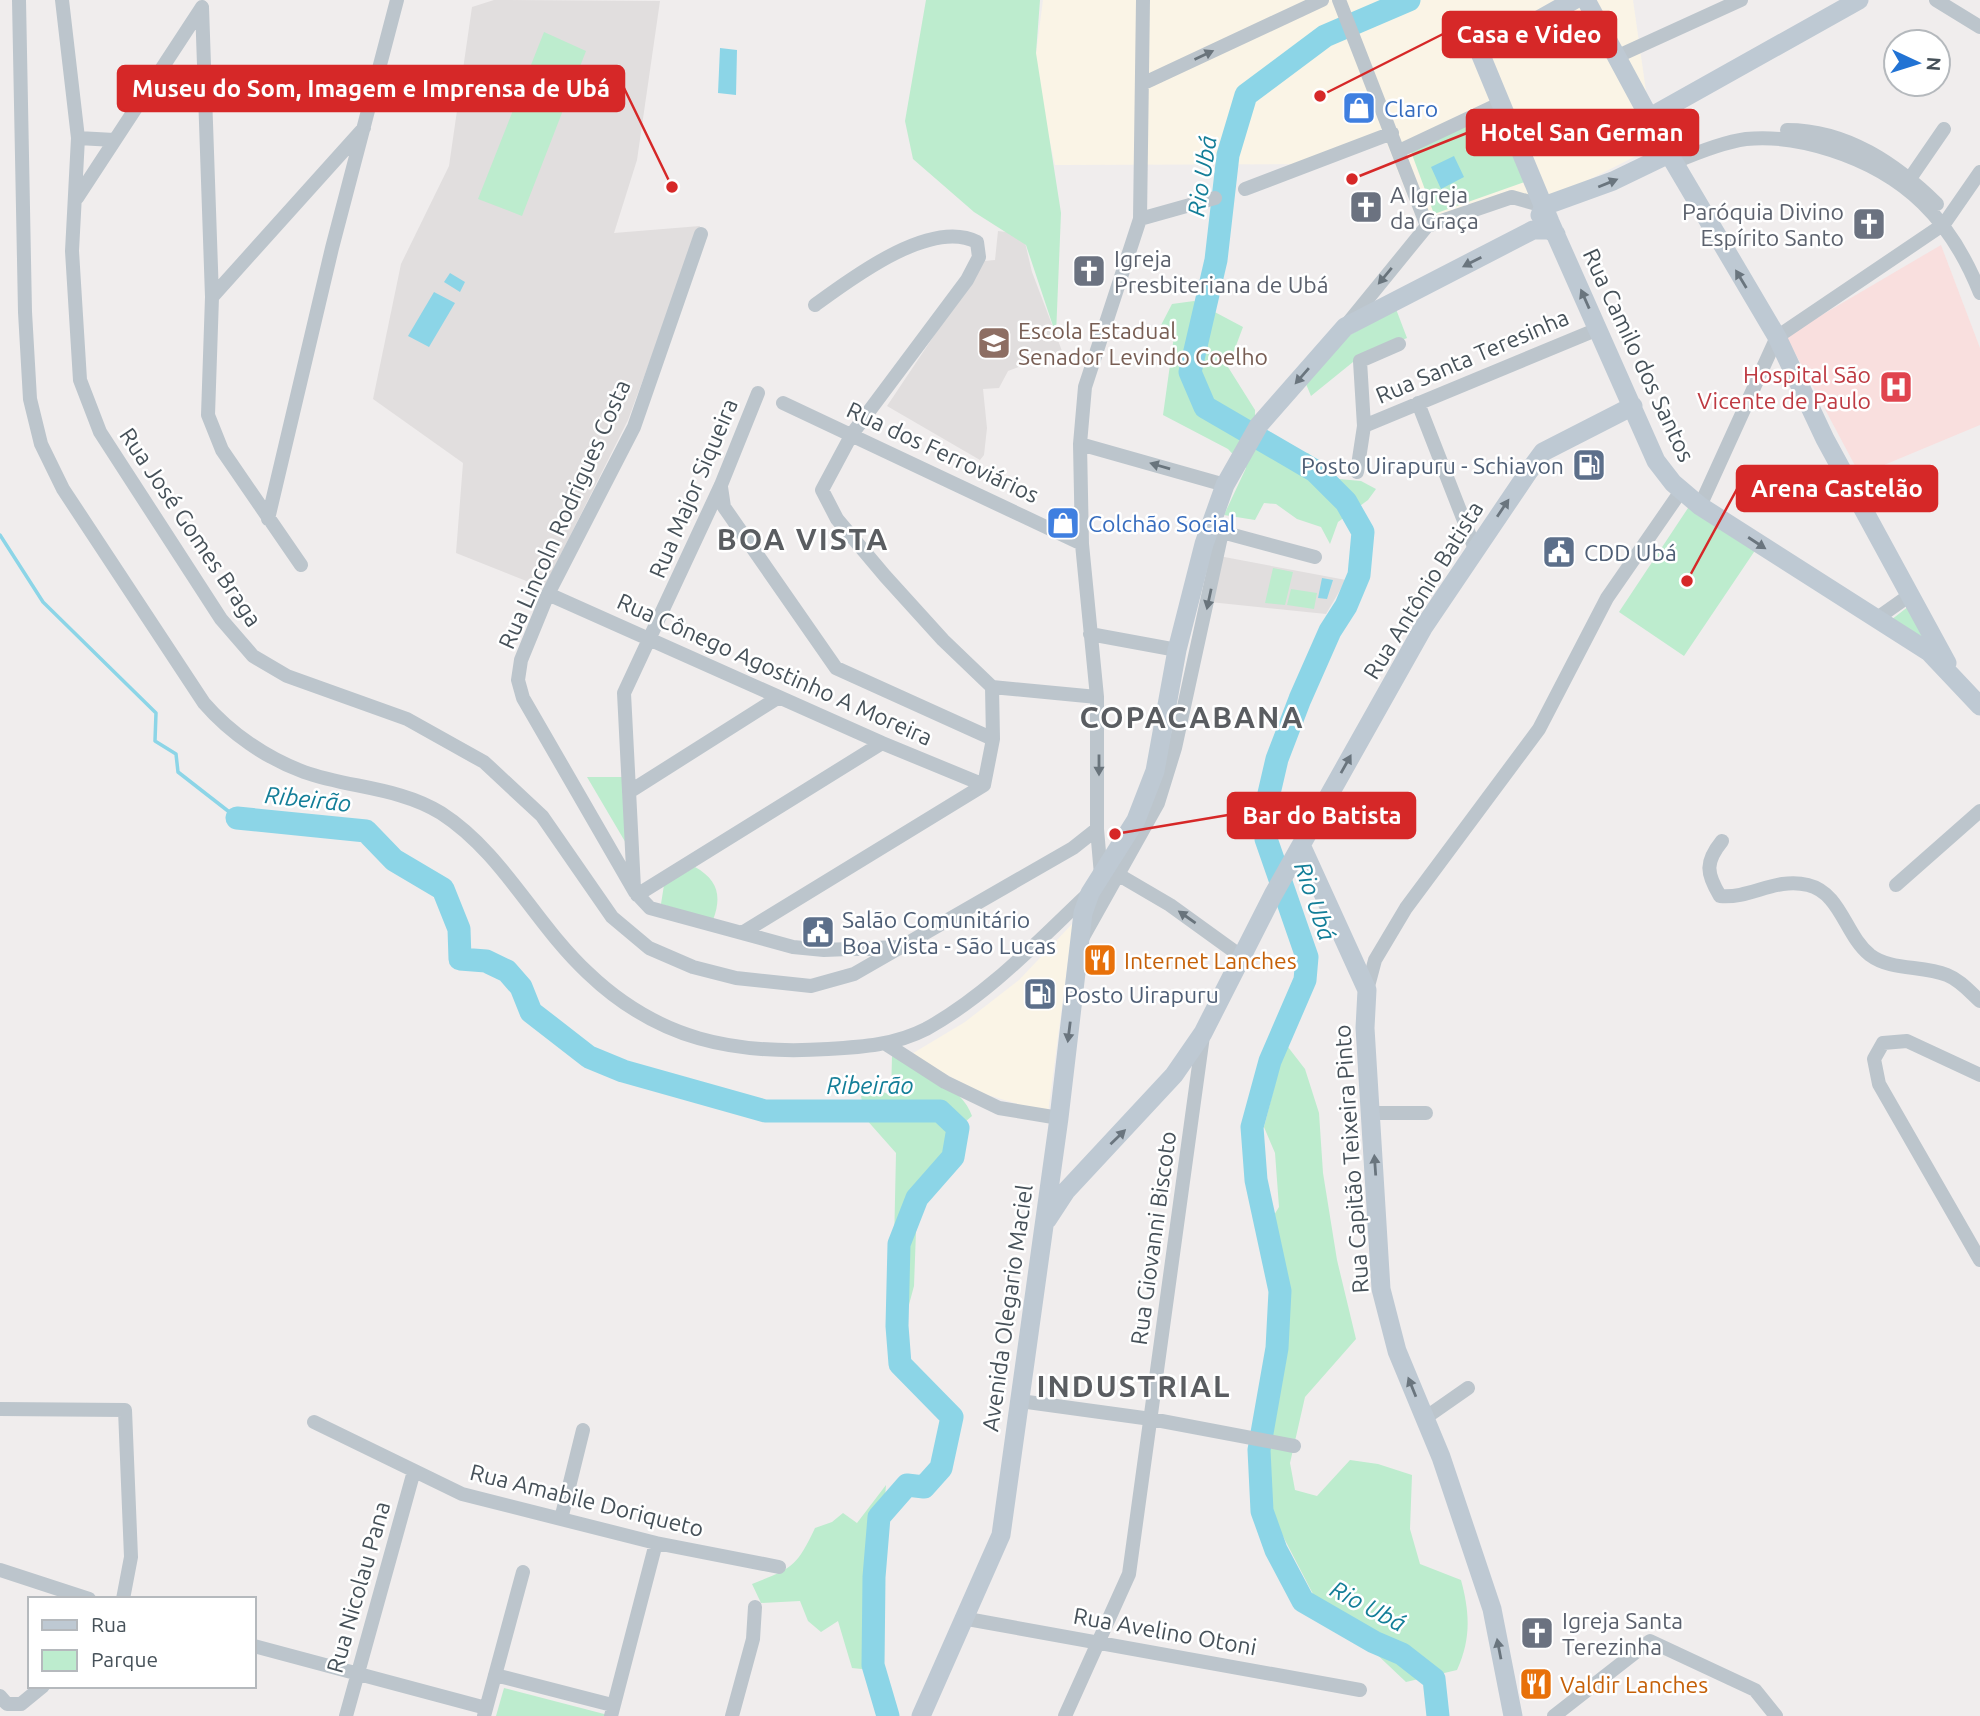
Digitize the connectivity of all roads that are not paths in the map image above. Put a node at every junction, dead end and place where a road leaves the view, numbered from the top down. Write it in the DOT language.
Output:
graph roads {
  1 [pos="19,0"];
  2 [pos="62,0"];
  3 [pos="397,0"];
  4 [pos="1143,0"];
  5 [pos="1322,0"];
  6 [pos="1741,0"];
  7 [pos="1859,0"];
  8 [pos="1936,0"];
  9 [pos="1576,1"];
  10 [pos="204,3"];
  11 [pos="1340,4"];
  12 [pos="1980,27"];
  13 [pos="1618,56"];
  14 [pos="1142,84"];
  15 [pos="1501,103"];
  16 [pos="1650,117"];
  17 [pos="365,127"];
  18 [pos="1944,129"];
  19 [pos="1392,133"];
  20 [pos="78,138"];
  21 [pos="114,141"];
  22 [pos="1399,152"];
  23 [pos="1699,153"];
  24 [pos="1672,158"];
  25 [pos="1980,172"];
  26 [pos="1911,177"];
  27 [pos="1245,189"];
  28 [pos="1215,198"];
  29 [pos="75,201"];
  30 [pos="1544,206"];
  31 [pos="1140,219"];
  32 [pos="1947,221"];
  33 [pos="1427,226"];
  34 [pos="1533,230"];
  35 [pos="701,234"];
  36 [pos="1556,234"];
  37 [pos="1980,293"];
  38 [pos="212,297"];
  39 [pos="815,305"];
  40 [pos="1345,327"];
  41 [pos="1598,329"];
  42 [pos="1777,337"];
  43 [pos="1399,344"];
  44 [pos="758,393"];
  45 [pos="783,403"];
  46 [pos="1418,403"];
  47 [pos="1633,406"];
  48 [pos="1364,426"];
  49 [pos="852,434"];
  50 [pos="1080,444"];
  51 [pos="1357,472"];
  52 [pos="721,485"];
  53 [pos="1225,485"];
  54 [pos="1681,491"];
  55 [pos="1700,506"];
  56 [pos="268,519"];
  57 [pos="1218,528"];
  58 [pos="1082,544"];
  59 [pos="1475,548"];
  60 [pos="1315,557"];
  61 [pos="301,565"];
  62 [pos="548,594"];
  63 [pos="1910,595"];
  64 [pos="1876,619"];
  65 [pos="1090,634"];
  66 [pos="651,639"];
  67 [pos="1177,650"];
  68 [pos="1957,681"];
  69 [pos="992,687"];
  70 [pos="779,697"];
  71 [pos="1097,697"];
  72 [pos="1980,706"];
  73 [pos="993,739"];
  74 [pos="882,743"];
  75 [pos="984,785"];
  76 [pos="629,792"];
  77 [pos="1980,811"];
  78 [pos="1097,830"];
  79 [pos="1722,841"];
  80 [pos="1073,848"];
  81 [pos="1297,853"];
  82 [pos="1106,871"];
  83 [pos="1896,886"];
  84 [pos="1090,892"];
  85 [pos="636,894"];
  86 [pos="742,933"];
  87 [pos="1079,944"];
  88 [pos="900,946"];
  89 [pos="1242,957"];
  90 [pos="1367,990"];
  91 [pos="1980,1002"];
  92 [pos="1203,1033"];
  93 [pos="886,1044"];
  94 [pos="1174,1075"];
  95 [pos="1980,1075"];
  96 [pos="1197,1086"];
  97 [pos="1372,1113"];
  98 [pos="1426,1113"];
  99 [pos="1059,1118"];
  100 [pos="1054,1144"];
  101 [pos="1088,1166"];
  102 [pos="1043,1227"];
  103 [pos="1980,1260"];
  104 [pos="1468,1388"];
  105 [pos="1020,1401"];
  106 [pos="0,1409"];
  107 [pos="1425,1418"];
  108 [pos="1151,1419"];
  109 [pos="314,1422"];
  110 [pos="583,1430"];
  111 [pos="1294,1446"];
  112 [pos="414,1471"];
  113 [pos="561,1519"];
  114 [pos="656,1543"];
  115 [pos="779,1567"];
  116 [pos="0,1570"];
  117 [pos="523,1572"];
  118 [pos="83,1597"];
  119 [pos="123,1597"];
  120 [pos="755,1607"];
  121 [pos="962,1618"];
  122 [pos="1099,1642"];
  123 [pos="256,1647"];
  124 [pos="358,1674"];
  125 [pos="495,1675"];
  126 [pos="41,1688"];
  127 [pos="1360,1690"];
  128 [pos="4,1700"];
  129 [pos="612,1711"];
  130 [pos="485,1712"];
  131 [pos="346,1716"];
  132 [pos="732,1716"];
  133 [pos="921,1716"];
  134 [pos="1065,1716"];
  135 [pos="1513,1716"];
  136 [pos="1554,1716"];
  137 [pos="1776,1716"];
  1 -- 93 [label="street"];
  2 -- 20 [label="street, Rua José Gomes Braga"];
  3 -- 17 [label="street"];
  4 -- 14 [label="street"];
  14 -- 5 [label="street, one-way"];
  6 -- 13 [label="street"];
  7 -- 16 [label="main road"];
  8 -- 12 [label="street"];
  9 -- 13 [label="main road"];
  9 -- 15 [label="main road, Rua Camilo dos Santos"];
  10 -- 21 [label="street"];
  10 -- 38 [label="street"];
  11 -- 19 [label="street"];
  13 -- 16 [label="main road"];
  14 -- 31 [label="street"];
  15 -- 22 [label="street"];
  15 -- 30 [label="main road, Rua Camilo dos Santos"];
  16 -- 24 [label="main road"];
  17 -- 38 [label="street"];
  17 -- 56 [label="street"];
  18 -- 26 [label="street"];
  19 -- 22 [label="street"];
  19 -- 27 [label="street"];
  20 -- 21 [label="street"];
  20 -- 29 [label="street, Rua José Gomes Braga"];
  21 -- 29 [label="street"];
  22 -- 33 [label="street"];
  23 -- 24 [label="street"];
  23 -- 26 [label="street"];
  23 -- 32 [label="street"];
  30 -- 24 [label="main road, one-way"];
  42 -- 24 [label="main road, one-way"];
  25 -- 32 [label="street"];
  26 -- 32 [label="street"];
  28 -- 31 [label="street"];
  29 -- 88 [label="street, Rua José Gomes Braga"];
  30 -- 33 [label="street"];
  30 -- 34 [label="main road"];
  30 -- 36 [label="main road, Rua Camilo dos Santos"];
  31 -- 50 [label="street"];
  32 -- 37 [label="street"];
  32 -- 42 [label="street"];
  33 -- 40 [label="street, one-way"];
  34 -- 36 [label="main road"];
  34 -- 40 [label="main road, one-way"];
  35 -- 62 [label="street, Rua Lincoln Rodrigues Costa"];
  41 -- 36 [label="main road, Rua Camilo dos Santos, one-way"];
  38 -- 56 [label="street"];
  39 -- 49 [label="street"];
  40 -- 53 [label="main road, Avenida Olegario Maciel, one-way"];
  41 -- 46 [label="street, Rua Santa Teresinha"];
  41 -- 47 [label="main road, Rua Camilo dos Santos"];
  42 -- 55 [label="street"];
  42 -- 63 [label="main road"];
  43 -- 48 [label="street"];
  44 -- 52 [label="street, Rua Major Siqueira"];
  45 -- 49 [label="street, Rua dos Ferroviários"];
  46 -- 48 [label="street, Rua Santa Teresinha"];
  46 -- 59 [label="street"];
  47 -- 54 [label="main road, Rua Camilo dos Santos"];
  59 -- 47 [label="main road, Rua Antônio Batista, one-way"];
  48 -- 51 [label="street"];
  49 -- 58 [label="street, Rua dos Ferroviários"];
  49 -- 69 [label="street"];
  53 -- 50 [label="street, one-way"];
  50 -- 58 [label="street"];
  52 -- 66 [label="street, Rua Major Siqueira"];
  52 -- 73 [label="street"];
  53 -- 57 [label="main road, Avenida Olegario Maciel"];
  54 -- 55 [label="main road, Rua Camilo dos Santos"];
  54 -- 90 [label="street"];
  55 -- 64 [label="main road, Rua Camilo dos Santos, one-way"];
  56 -- 61 [label="street"];
  57 -- 60 [label="street"];
  57 -- 67 [label="main road, Avenida Olegario Maciel"];
  57 -- 82 [label="street, one-way"];
  58 -- 65 [label="street"];
  81 -- 59 [label="main road, Rua Antônio Batista, one-way"];
  62 -- 66 [label="street, Rua Cônego Agostinho A Moreira"];
  62 -- 85 [label="street, Rua Lincoln Rodrigues Costa"];
  63 -- 64 [label="street"];
  63 -- 68 [label="main road"];
  64 -- 68 [label="main road, Rua Camilo dos Santos"];
  65 -- 67 [label="street"];
  65 -- 71 [label="street"];
  66 -- 70 [label="street, Rua Cônego Agostinho A Moreira"];
  66 -- 76 [label="street, Rua Major Siqueira"];
  67 -- 82 [label="main road, Avenida Olegario Maciel"];
  68 -- 72 [label="main road, Rua Camilo dos Santos"];
  69 -- 71 [label="street"];
  69 -- 73 [label="street"];
  70 -- 74 [label="street, Rua Cônego Agostinho A Moreira"];
  70 -- 76 [label="street"];
  71 -- 78 [label="street, one-way"];
  73 -- 75 [label="street"];
  74 -- 75 [label="street, Rua Cônego Agostinho A Moreira"];
  74 -- 85 [label="street"];
  75 -- 86 [label="street"];
  76 -- 85 [label="street, Rua Major Siqueira"];
  77 -- 83 [label="street"];
  78 -- 80 [label="street, Rua José Gomes Braga"];
  78 -- 82 [label="street"];
  79 -- 91 [label="street"];
  80 -- 82 [label="street"];
  80 -- 88 [label="street, Rua José Gomes Braga"];
  81 -- 89 [label="main road, Rua Antônio Batista"];
  81 -- 90 [label="main road, Rua Capitão Teixeira Pinto"];
  82 -- 84 [label="main road, Avenida Olegario Maciel"];
  82 -- 87 [label="street"];
  89 -- 82 [label="street, one-way"];
  84 -- 87 [label="main road, Avenida Olegario Maciel"];
  84 -- 93 [label="street"];
  85 -- 86 [label="street, Rua Lincoln Rodrigues Costa"];
  86 -- 88 [label="street, Rua Lincoln Rodrigues Costa"];
  87 -- 99 [label="main road, Avenida Olegario Maciel, one-way"];
  89 -- 92 [label="main road, Rua Antônio Batista"];
  90 -- 97 [label="main road, Rua Capitão Teixeira Pinto"];
  92 -- 94 [label="main road, Rua Antônio Batista"];
  92 -- 96 [label="street, Rua Giovanni Biscoto"];
  93 -- 99 [label="street"];
  94 -- 96 [label="street"];
  101 -- 94 [label="main road, Rua Antônio Batista, one-way"];
  95 -- 103 [label="street"];
  96 -- 108 [label="street, Rua Giovanni Biscoto"];
  97 -- 98 [label="street"];
  107 -- 97 [label="main road, Rua Capitão Teixeira Pinto, one-way"];
  99 -- 100 [label="main road, Avenida Olegario Maciel"];
  100 -- 101 [label="main road"];
  100 -- 102 [label="main road, Avenida Olegario Maciel"];
  101 -- 102 [label="main road, Rua Antônio Batista"];
  102 -- 105 [label="main road, Avenida Olegario Maciel"];
  104 -- 107 [label="street"];
  105 -- 108 [label="street"];
  105 -- 121 [label="main road, Avenida Olegario Maciel"];
  106 -- 119 [label="street"];
  135 -- 107 [label="main road, Rua Capitão Teixeira Pinto, one-way"];
  108 -- 111 [label="street"];
  108 -- 122 [label="street, Rua Giovanni Biscoto"];
  109 -- 112 [label="street, Rua Amabile Doriqueto"];
  110 -- 113 [label="street"];
  112 -- 113 [label="street, Rua Amabile Doriqueto"];
  112 -- 124 [label="street, Rua Nicolau Pana"];
  113 -- 114 [label="street, Rua Amabile Doriqueto"];
  114 -- 115 [label="street, Rua Amabile Doriqueto"];
  114 -- 129 [label="street"];
  116 -- 118 [label="street"];
  117 -- 125 [label="street"];
  120 -- 132 [label="street"];
  121 -- 122 [label="street, Rua Avelino Otoni"];
  121 -- 133 [label="main road, Avenida Olegario Maciel"];
  122 -- 127 [label="street, Rua Avelino Otoni"];
  122 -- 134 [label="street, Rua Giovanni Biscoto"];
  123 -- 124 [label="street"];
  124 -- 130 [label="street"];
  124 -- 131 [label="street, Rua Nicolau Pana"];
  125 -- 129 [label="street"];
  125 -- 130 [label="street"];
  126 -- 128 [label="street"];
  136 -- 137 [label="street"];
}
